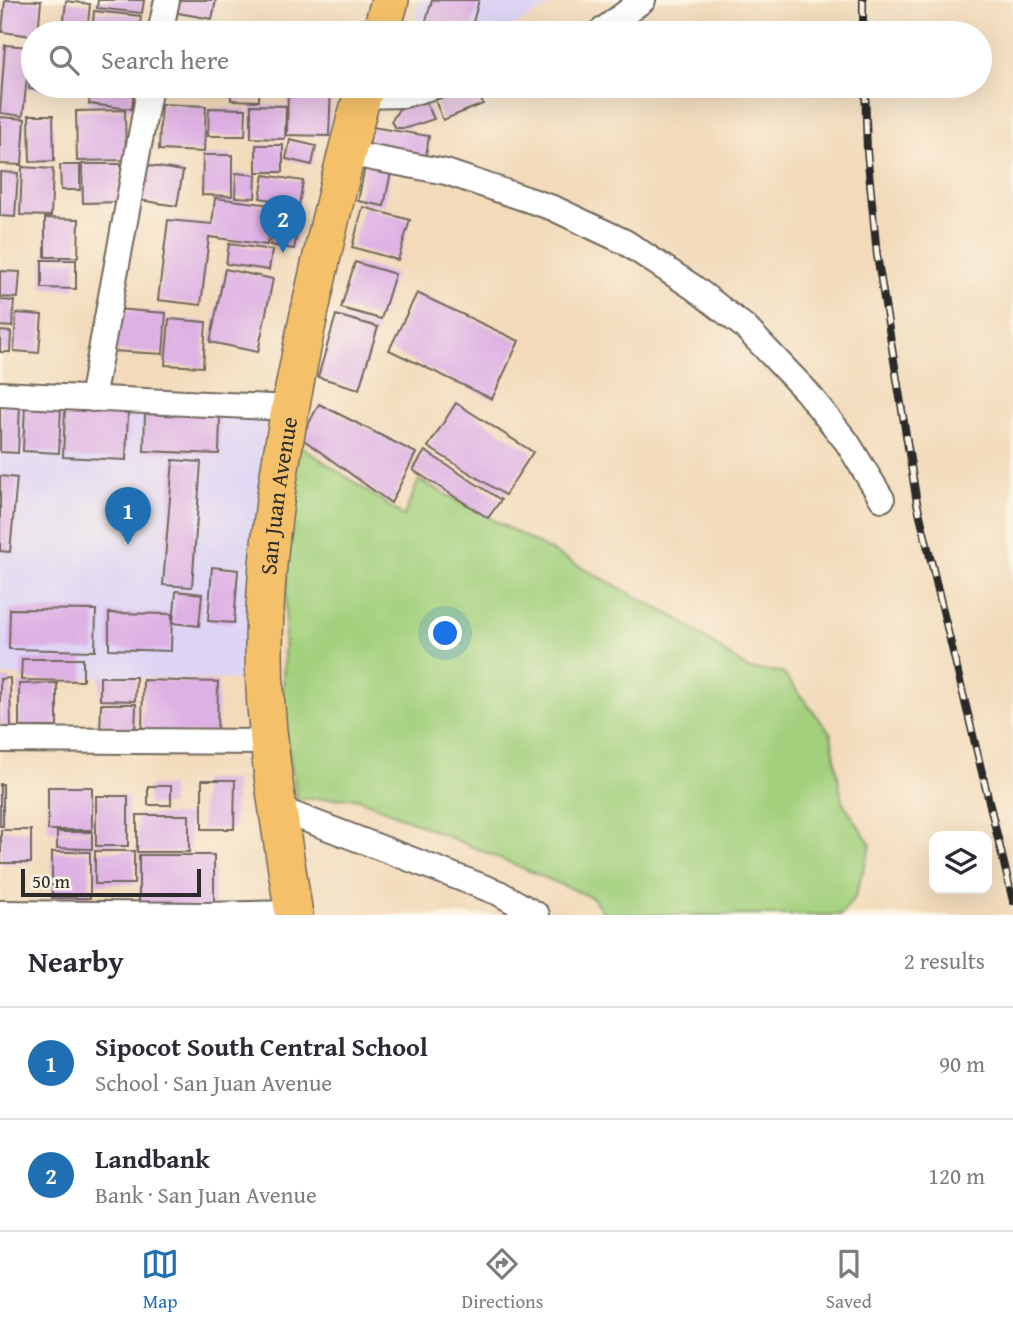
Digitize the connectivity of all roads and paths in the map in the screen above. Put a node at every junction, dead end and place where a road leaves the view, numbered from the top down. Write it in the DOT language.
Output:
graph roads {
  1 [pos="167,0"];
  2 [pos="390,0"];
  3 [pos="643,0"];
  4 [pos="163,21"];
  5 [pos="384,21"];
  6 [pos="615,21"];
  7 [pos="147,98"];
  8 [pos="362,98"];
  9 [pos="346,153"];
  10 [pos="0,394"];
  11 [pos="92,399"];
  12 [pos="290,408"];
  13 [pos="882,499"];
  14 [pos="0,740"];
  15 [pos="270,742"];
  16 [pos="279,808"];
  17 [pos="0,912"];
  18 [pos="294,914"];
  19 [pos="537,915"];
  1 -- 4 [label="street"];
  2 -- 5 [label="highway"];
  3 -- 6 [label="street"];
  7 -- 11 [label="street"];
  8 -- 9 [label="highway, San Juan Avenue"];
  9 -- 12 [label="highway, San Juan Avenue"];
  9 -- 13 [label="street"];
  10 -- 11 [label="street"];
  11 -- 12 [label="street"];
  12 -- 15 [label="highway, San Juan Avenue"];
  14 -- 15 [label="street"];
  15 -- 16 [label="highway, San Juan Avenue"];
  16 -- 18 [label="highway, San Juan Avenue"];
  16 -- 19 [label="street"];
  17 -- 18 [label="street"];
}
